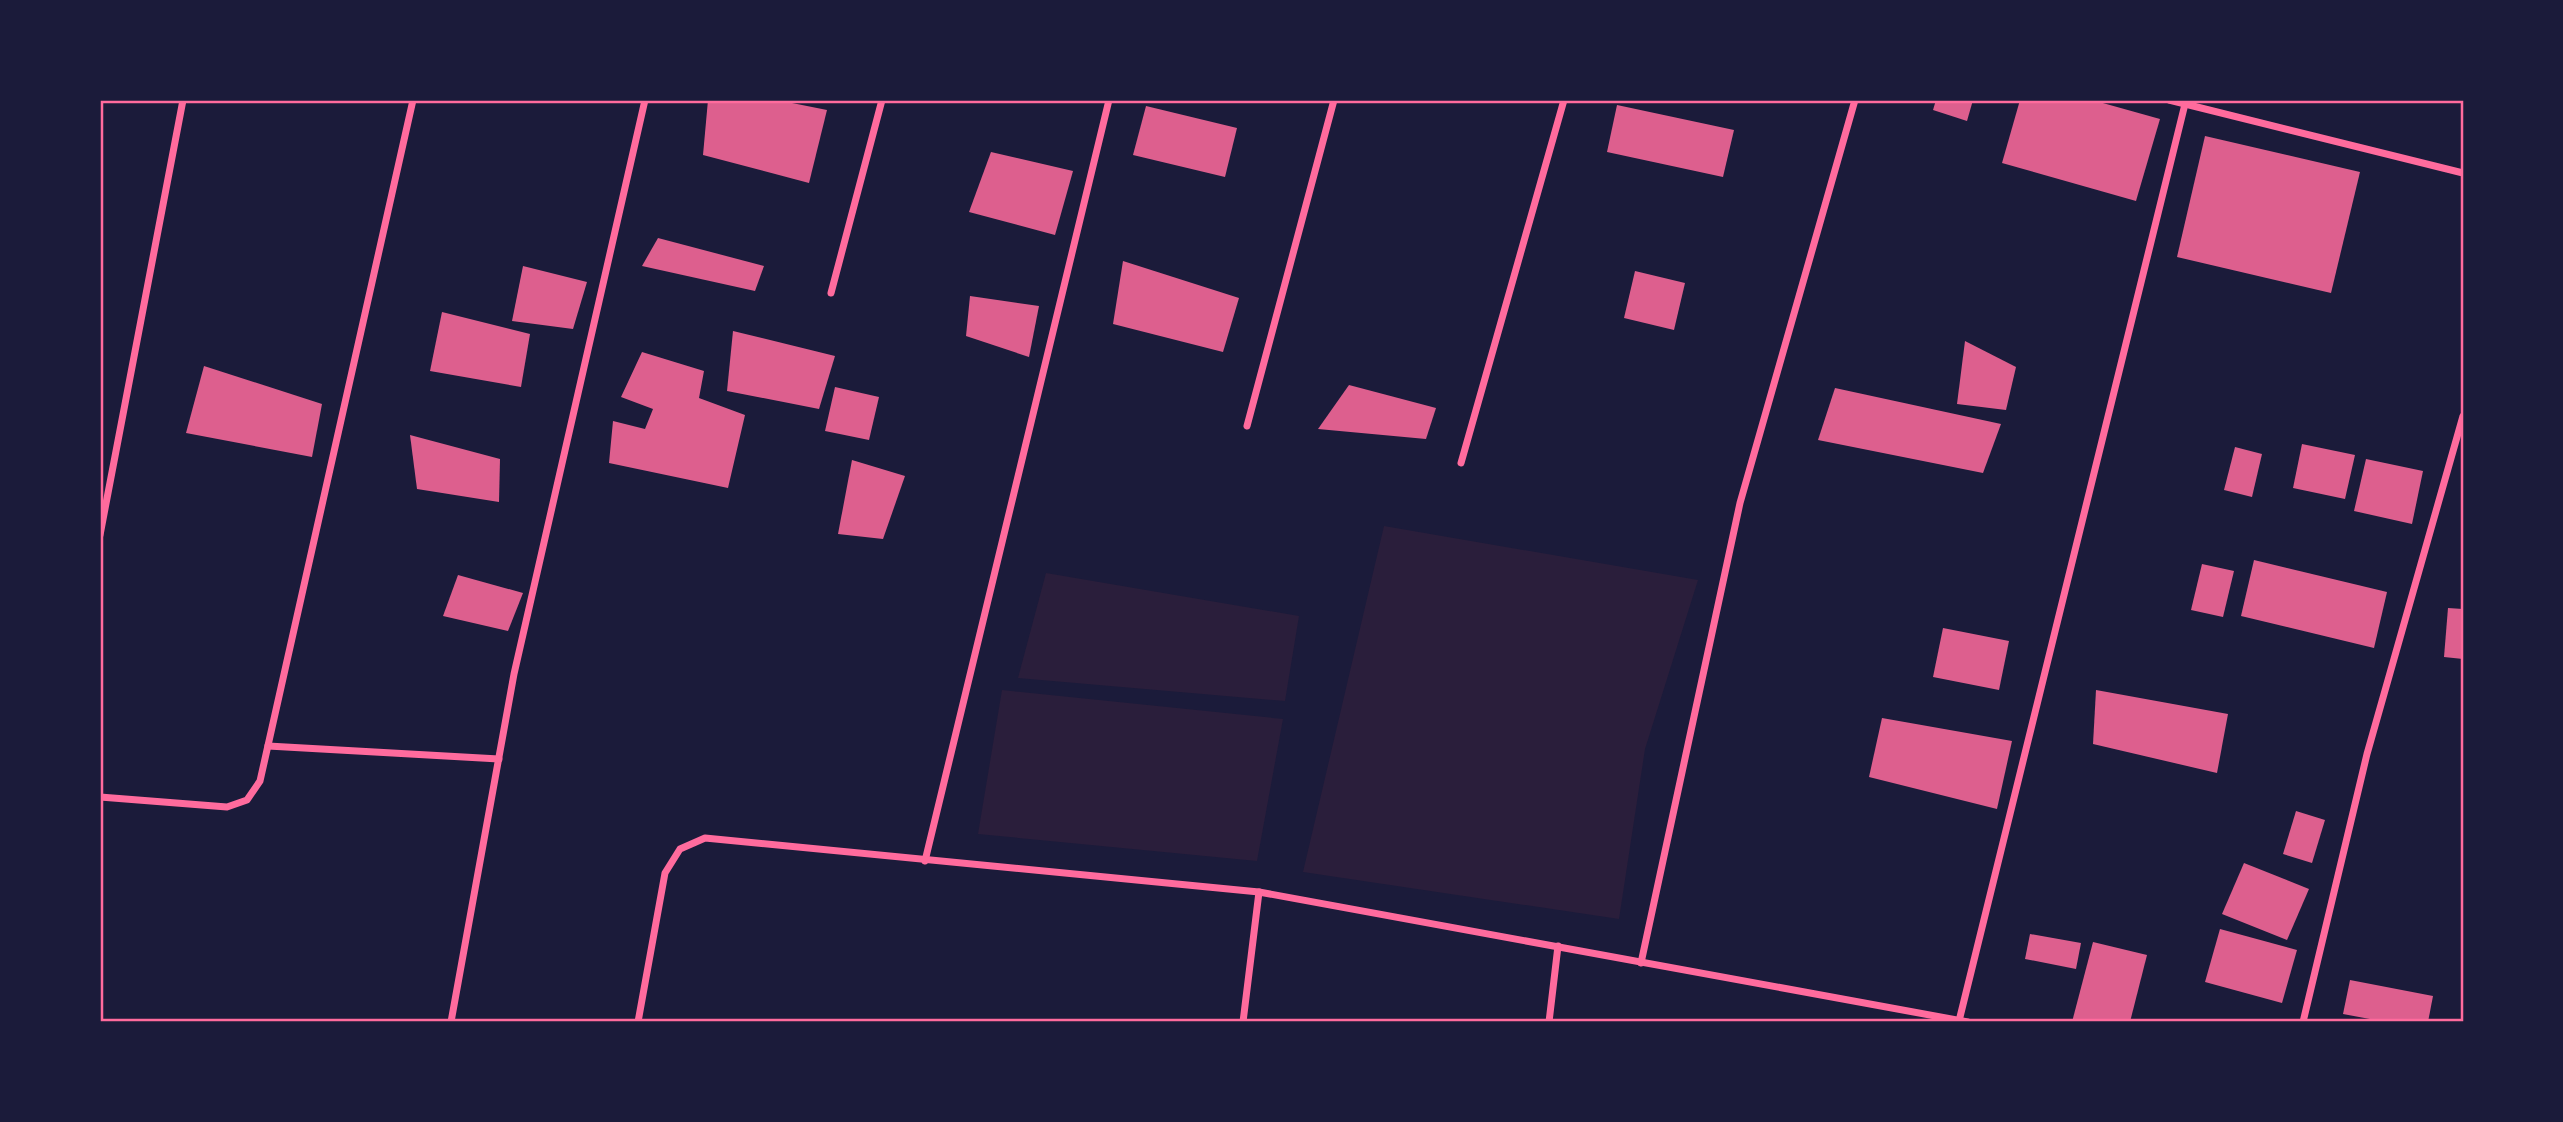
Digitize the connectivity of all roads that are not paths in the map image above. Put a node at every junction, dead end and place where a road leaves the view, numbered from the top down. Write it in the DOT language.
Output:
graph roads {
  1 [pos="183,100"];
  2 [pos="412,100"];
  3 [pos="645,100"];
  4 [pos="882,100"];
  5 [pos="1109,100"];
  6 [pos="1334,100"];
  7 [pos="1564,100"];
  8 [pos="1855,100"];
  9 [pos="2169,100"];
  10 [pos="2186,102"];
  11 [pos="2463,173"];
  12 [pos="831,293"];
  13 [pos="2463,416"];
  14 [pos="1247,426"];
  15 [pos="1461,463"];
  16 [pos="100,535"];
  17 [pos="268,746"];
  18 [pos="499,759"];
  19 [pos="100,797"];
  20 [pos="925,861"];
  21 [pos="1259,892"];
  22 [pos="1558,946"];
  23 [pos="1641,963"];
  24 [pos="1959,1021"];
  25 [pos="451,1022"];
  26 [pos="638,1022"];
  27 [pos="1243,1022"];
  28 [pos="1549,1022"];
  29 [pos="1968,1022"];
  30 [pos="2303,1022"];
  1 -- 16 [label="street"];
  2 -- 17 [label="street"];
  3 -- 18 [label="street"];
  4 -- 12 [label="street"];
  5 -- 20 [label="street"];
  6 -- 14 [label="street"];
  7 -- 15 [label="street"];
  8 -- 23 [label="street"];
  9 -- 10 [label="street"];
  10 -- 11 [label="street"];
  10 -- 24 [label="street"];
  13 -- 30 [label="street"];
  17 -- 18 [label="street"];
  17 -- 19 [label="street"];
  18 -- 25 [label="street"];
  20 -- 21 [label="street"];
  20 -- 26 [label="street"];
  21 -- 22 [label="street"];
  21 -- 27 [label="street"];
  22 -- 23 [label="street"];
  22 -- 28 [label="street"];
  23 -- 24 [label="street"];
  24 -- 29 [label="street"];
}
